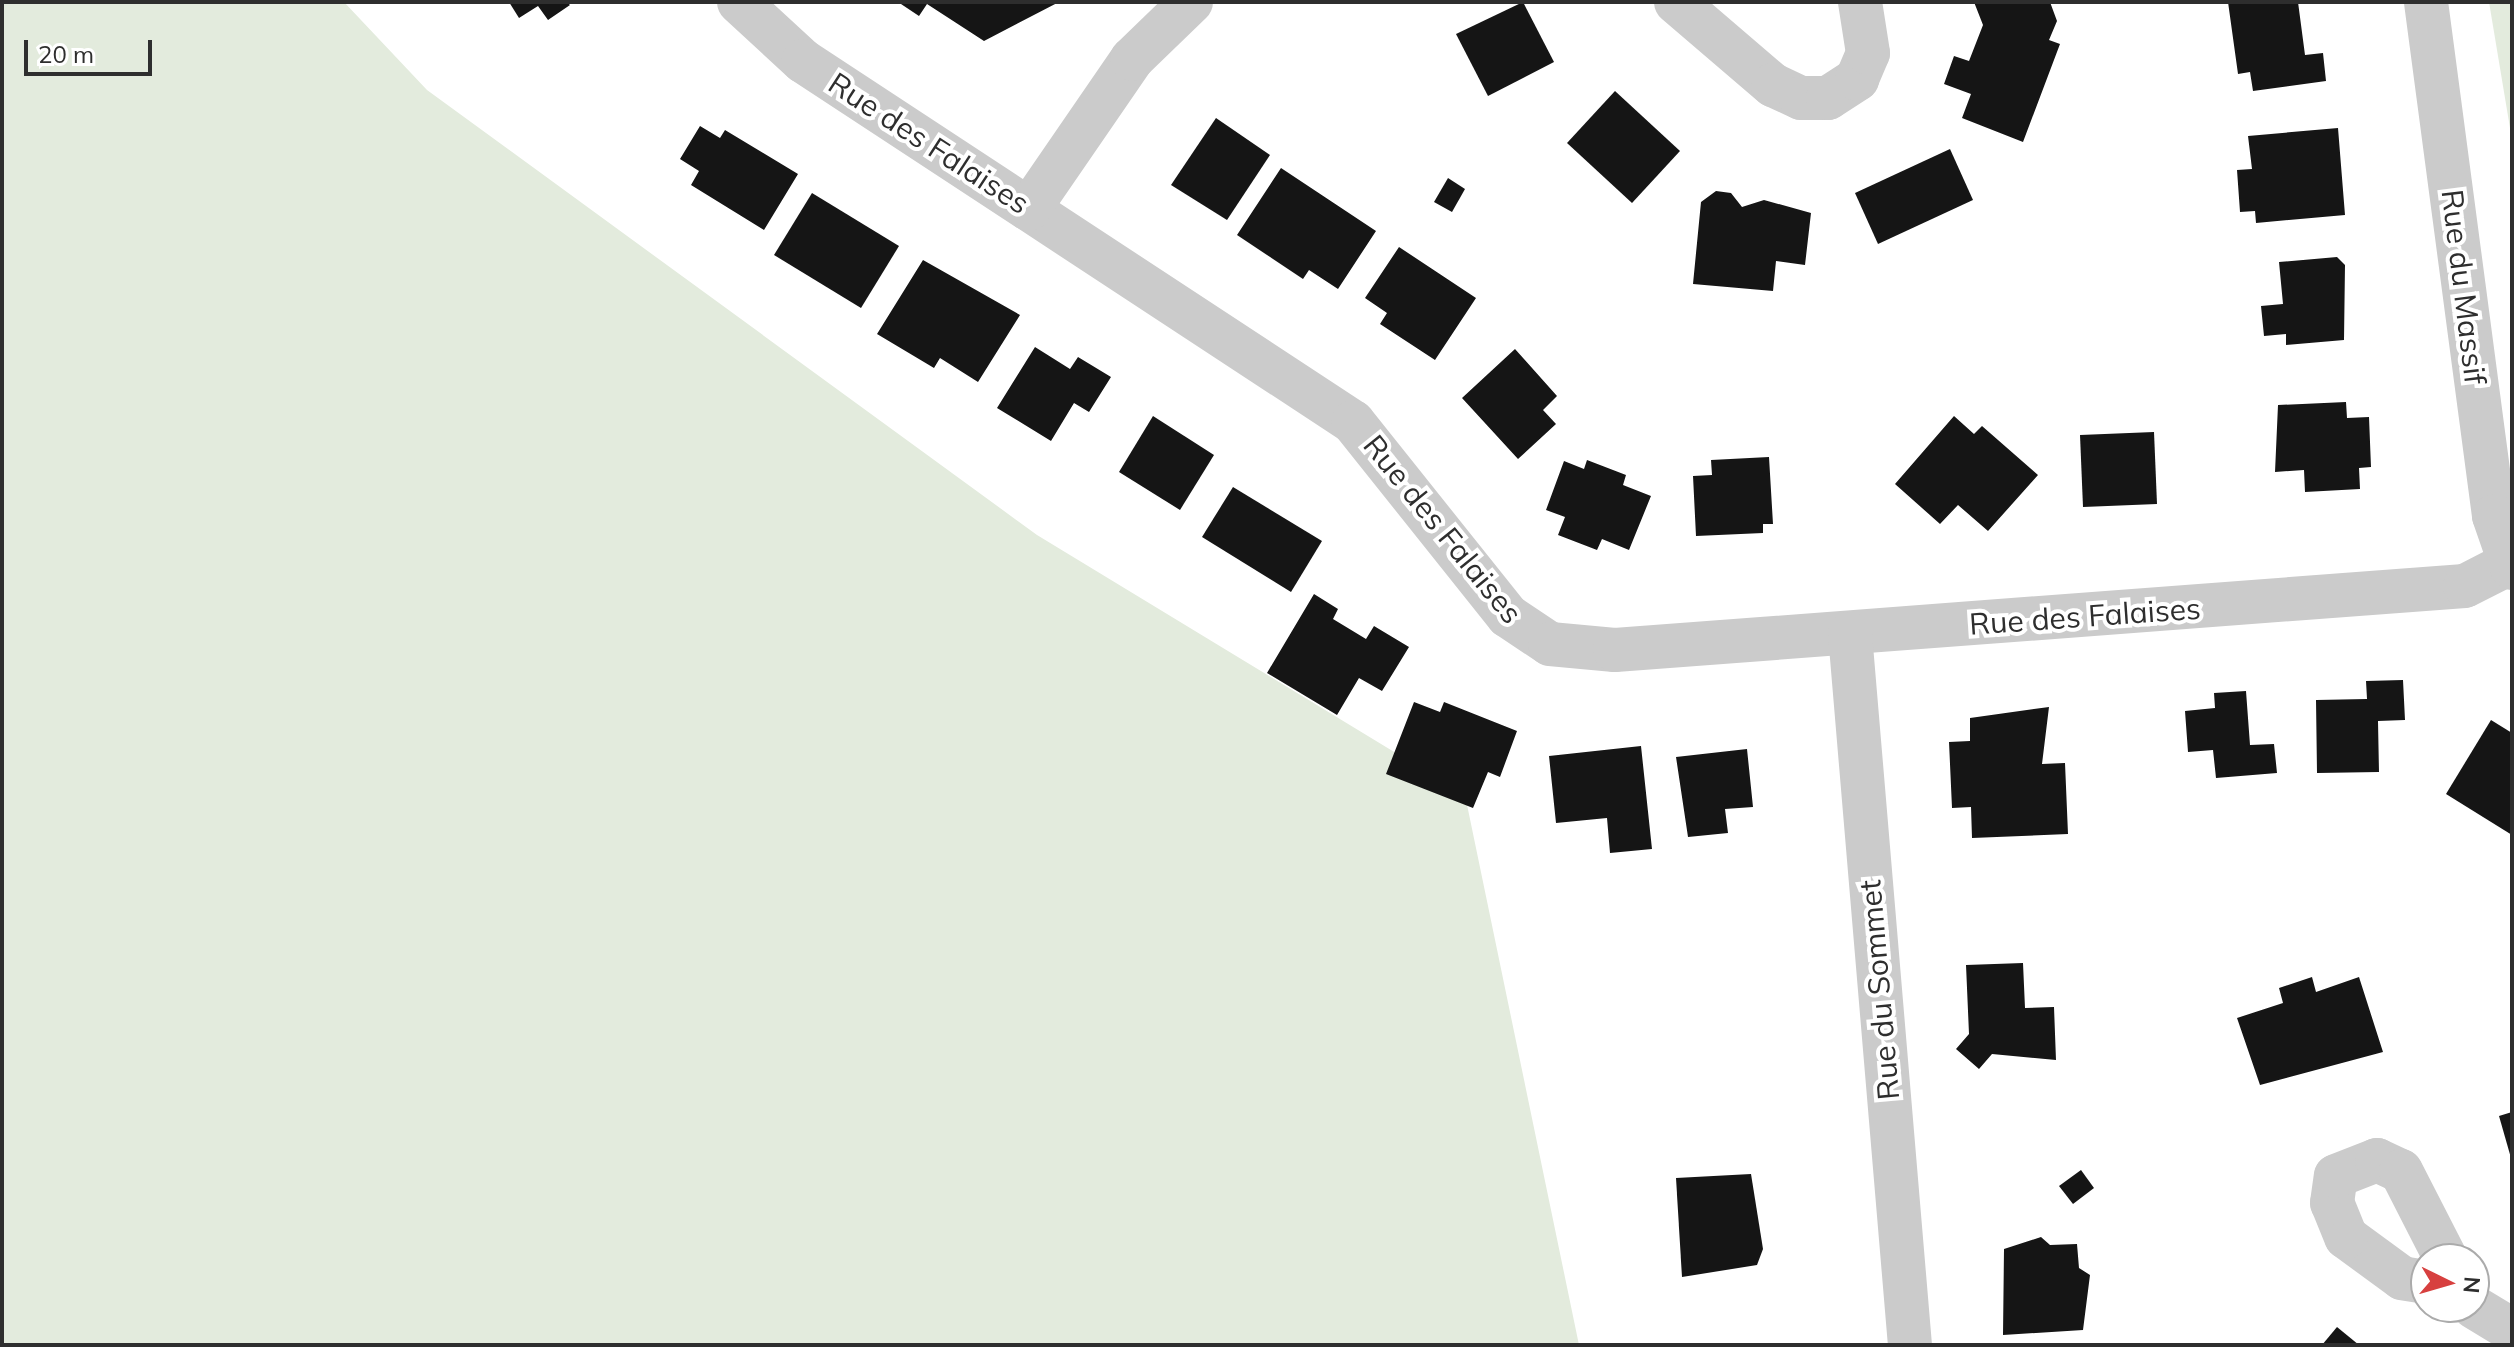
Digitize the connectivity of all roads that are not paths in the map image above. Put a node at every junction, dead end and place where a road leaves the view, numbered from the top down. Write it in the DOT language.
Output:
graph roads {
  1 [pos="739,2"];
  2 [pos="1191,2"];
  3 [pos="1676,2"];
  4 [pos="1860,2"];
  5 [pos="2426,2"];
  6 [pos="1029,209"];
  7 [pos="2510,566"];
  8 [pos="1850,634"];
  9 [pos="2440,1243"];
  10 [pos="2410,1279"];
  11 [pos="2490,1317"];
  12 [pos="2512,1330"];
  13 [pos="1910,1345"];
  1 -- 6 [label="street, Rue des Falaises"];
  2 -- 6 [label="street"];
  3 -- 4 [label="street"];
  5 -- 7 [label="street, Rue du Massif"];
  6 -- 8 [label="street, Rue des Falaises"];
  7 -- 8 [label="street, Rue des Falaises"];
  8 -- 13 [label="street, Rue du Sommet"];
  9 -- 10 [label="street"];
  11 -- 12 [label="street"];
}
